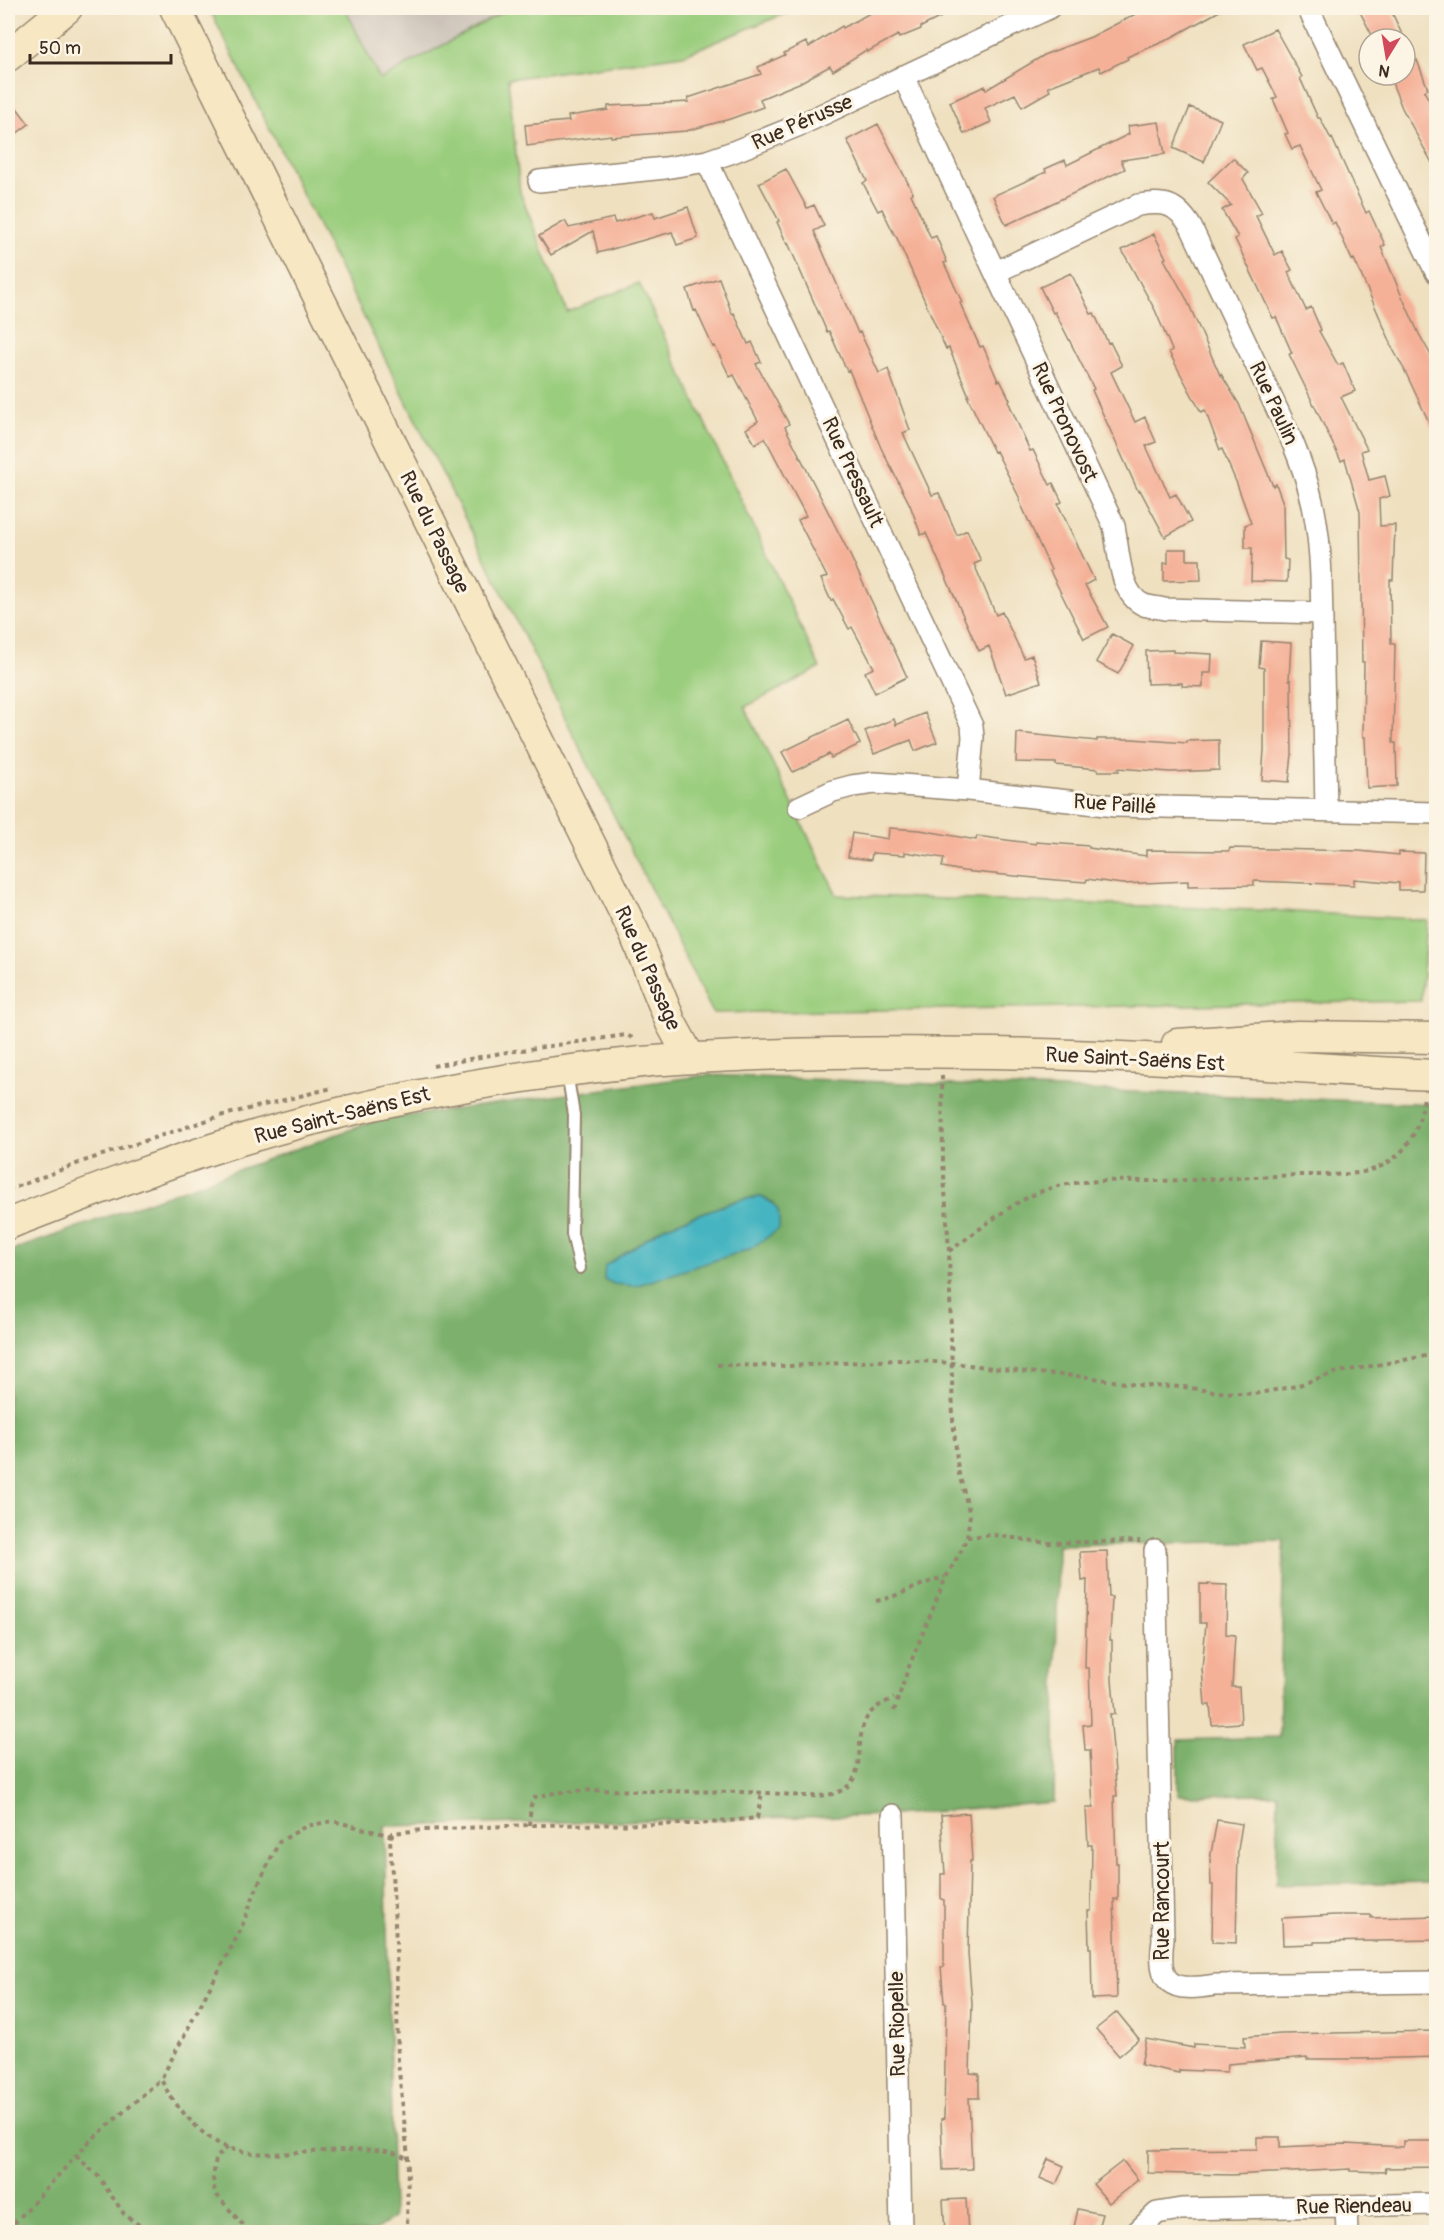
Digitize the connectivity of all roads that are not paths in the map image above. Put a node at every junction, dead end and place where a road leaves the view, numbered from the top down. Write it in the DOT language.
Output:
graph roads {
  1 [pos="67,8"];
  2 [pos="175,8"];
  3 [pos="1049,8"];
  4 [pos="1308,8"];
  5 [pos="8,56"];
  6 [pos="903,76"];
  7 [pos="707,161"];
  8 [pos="539,181"];
  9 [pos="996,272"];
  10 [pos="1437,272"];
  11 [pos="1322,613"];
  12 [pos="968,790"];
  13 [pos="799,807"];
  14 [pos="1326,810"];
  15 [pos="1437,813"];
  16 [pos="1437,1038"];
  17 [pos="1028,1054"];
  18 [pos="690,1058"];
  19 [pos="567,1071"];
  20 [pos="1432,1074"];
  21 [pos="8,1224"];
  22 [pos="580,1268"];
  23 [pos="1155,1550"];
  24 [pos="892,1815"];
  25 [pos="1437,1982"];
  26 [pos="1437,2204"];
  27 [pos="1346,2206"];
  28 [pos="901,2232"];
  29 [pos="1137,2232"];
  30 [pos="1347,2232"];
  1 -- 5 [label="main road"];
  2 -- 18 [label="main road, Rue du Passage"];
  3 -- 6 [label="street, Rue Pérusse"];
  4 -- 10 [label="street"];
  6 -- 7 [label="street, Rue Pérusse"];
  6 -- 9 [label="street, Rue Pronovost"];
  7 -- 8 [label="street, Rue Pérusse"];
  7 -- 12 [label="street, Rue Pressault"];
  9 -- 11 [label="street, Rue Pronovost"];
  9 -- 11 [label="street, Rue Paulin"];
  11 -- 14 [label="street, Rue Paulin"];
  12 -- 13 [label="street, Rue Paillé"];
  12 -- 14 [label="street, Rue Paillé"];
  14 -- 15 [label="street, Rue Paillé"];
  16 -- 17 [label="main road, Rue Saint-Saëns Est"];
  17 -- 18 [label="main road, Rue Saint-Saëns Est"];
  17 -- 20 [label="main road, Rue Saint-Saëns Est"];
  18 -- 19 [label="main road, Rue Saint-Saëns Est"];
  19 -- 21 [label="main road, Rue Saint-Saëns Est"];
  19 -- 22 [label="lane"];
  23 -- 25 [label="street, Rue Rancourt"];
  24 -- 28 [label="street, Rue Riopelle"];
  26 -- 27 [label="street, Rue Riendeau"];
  27 -- 29 [label="street, Rue Riendeau"];
  27 -- 30 [label="street"];
}
